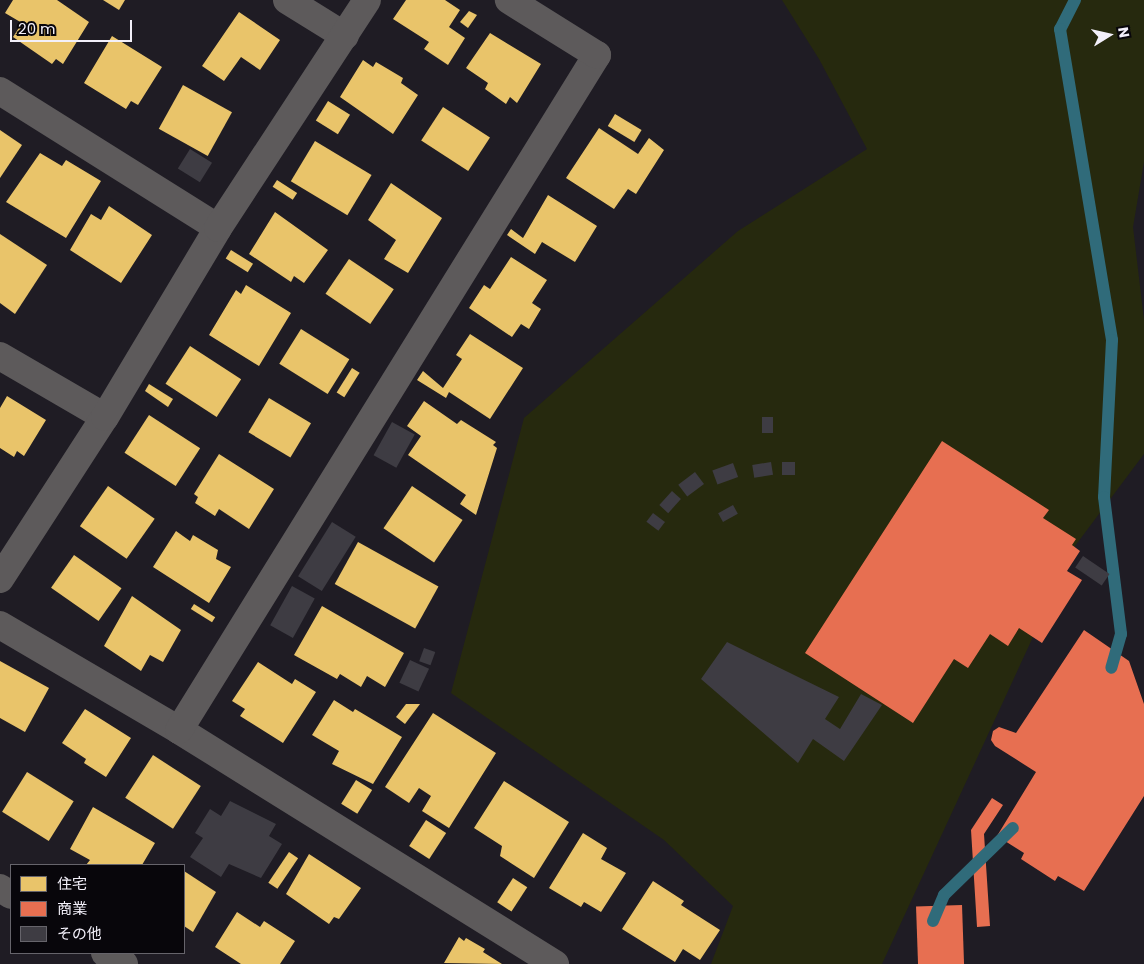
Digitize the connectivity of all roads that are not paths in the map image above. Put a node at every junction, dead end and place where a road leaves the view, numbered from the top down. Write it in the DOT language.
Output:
graph roads {
  1 [pos="287,0"];
  2 [pos="367,0"];
  3 [pos="509,0"];
  4 [pos="344,36"];
  5 [pos="0,91"];
  6 [pos="218,228"];
  7 [pos="0,356"];
  8 [pos="105,417"];
  9 [pos="0,579"];
  10 [pos="0,625"];
  11 [pos="179,730"];
  12 [pos="107,954"];
  13 [pos="124,964"];
  14 [pos="555,964"];
  1 -- 4 [label="street"];
  2 -- 4 [label="street"];
  3 -- 11 [label="street"];
  4 -- 6 [label="street"];
  5 -- 6 [label="street"];
  6 -- 8 [label="street"];
  7 -- 8 [label="street"];
  8 -- 9 [label="street"];
  10 -- 11 [label="street"];
  11 -- 14 [label="street"];
  12 -- 13 [label="street"];
}
